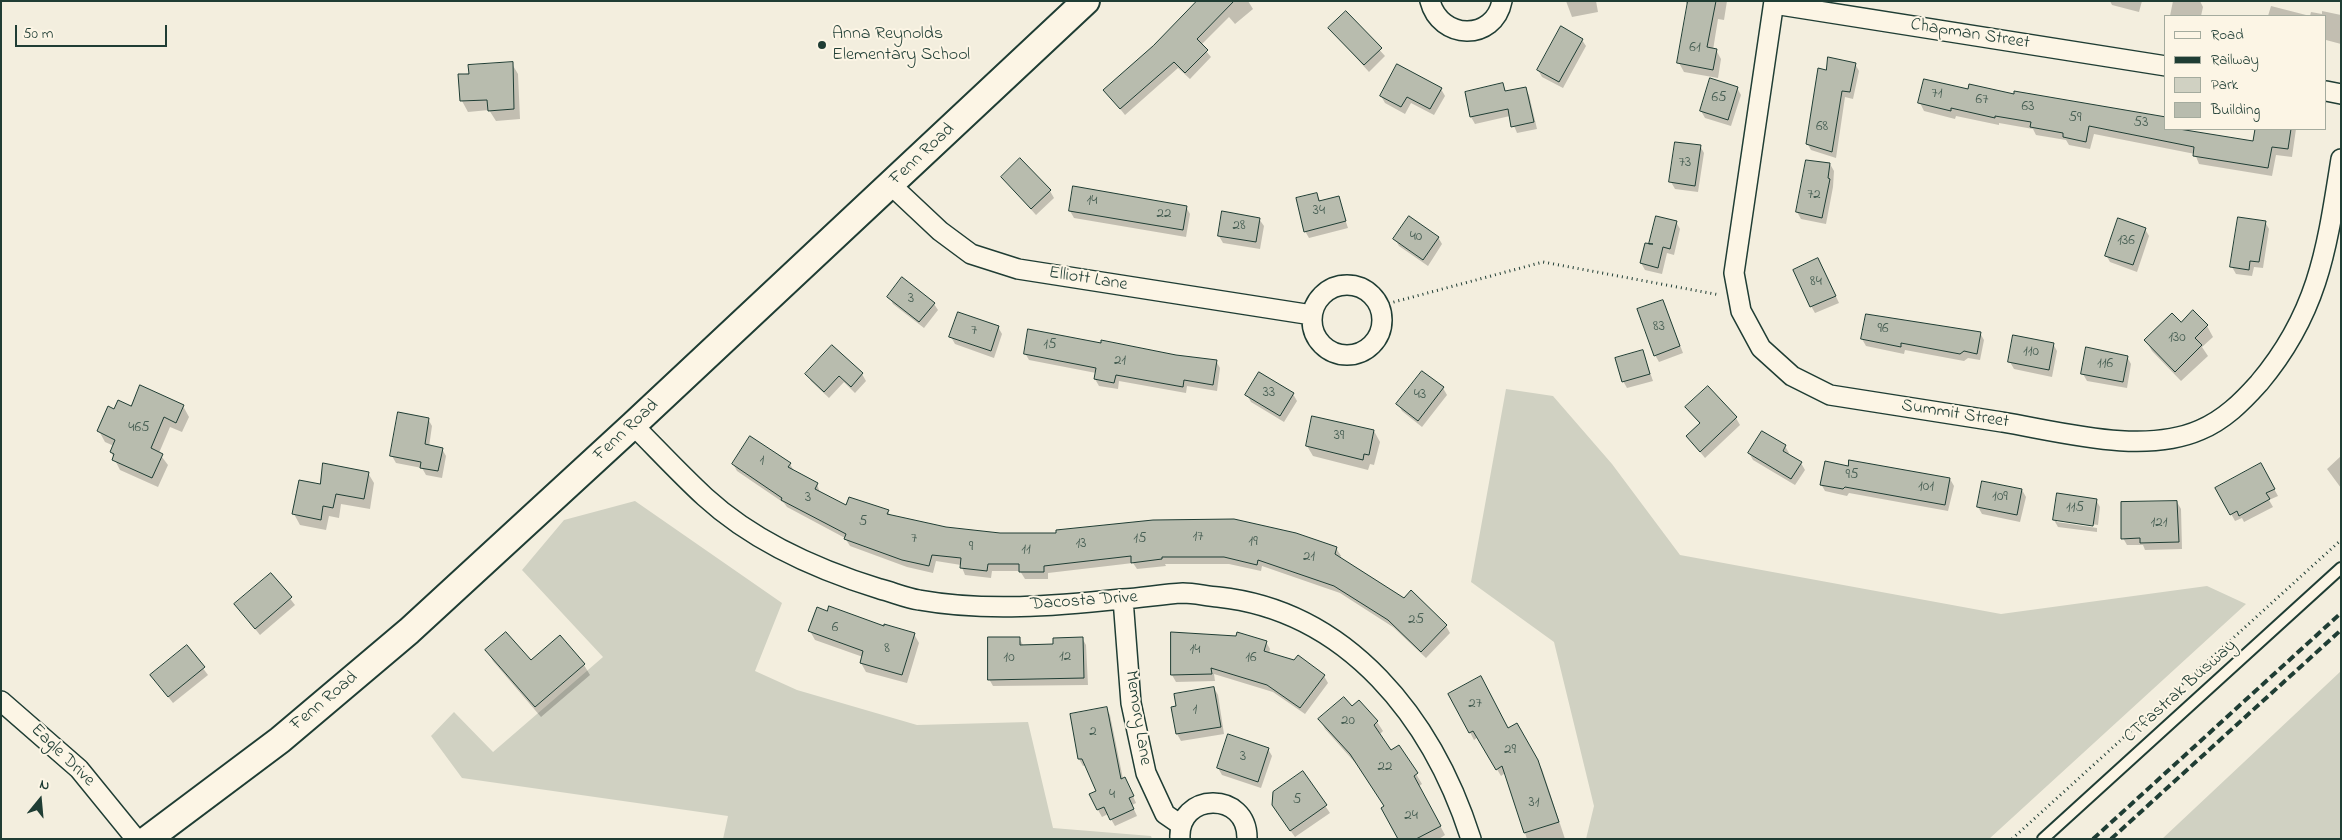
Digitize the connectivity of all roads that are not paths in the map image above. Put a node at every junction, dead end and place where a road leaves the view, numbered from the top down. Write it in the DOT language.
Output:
graph roads {
  1 [pos="1086,1"];
  2 [pos="1430,1"];
  3 [pos="1502,1"];
  4 [pos="1774,2"];
  5 [pos="2164,66"];
  6 [pos="2327,91"];
  7 [pos="2341,94"];
  8 [pos="2341,159"];
  9 [pos="891,185"];
  10 [pos="1312,315"];
  11 [pos="633,425"];
  12 [pos="2341,568"];
  13 [pos="1123,599"];
  14 [pos="1,701"];
  15 [pos="1181,832"];
  16 [pos="136,839"];
  17 [pos="148,839"];
  18 [pos="1248,839"];
  19 [pos="1471,839"];
  20 [pos="2044,839"];
  1 -- 9 [label="street, Fenn Road"];
  2 -- 3 [label="street"];
  4 -- 5 [label="street, Chapman Street"];
  4 -- 8 [label="street, Summit Street"];
  6 -- 7 [label="street"];
  9 -- 10 [label="street, Elliott Lane"];
  9 -- 11 [label="street, Fenn Road"];
  10 -- 10 [label="street"];
  11 -- 13 [label="street, Dacosta Drive"];
  11 -- 17 [label="street, Fenn Road"];
  12 -- 20 [label="lane, CTfastrak Busway"];
  13 -- 15 [label="street, Memory Lane"];
  13 -- 19 [label="street, Dacosta Drive"];
  14 -- 16 [label="street, Eagle Drive"];
  15 -- 18 [label="street, Memory Lane"];
}
